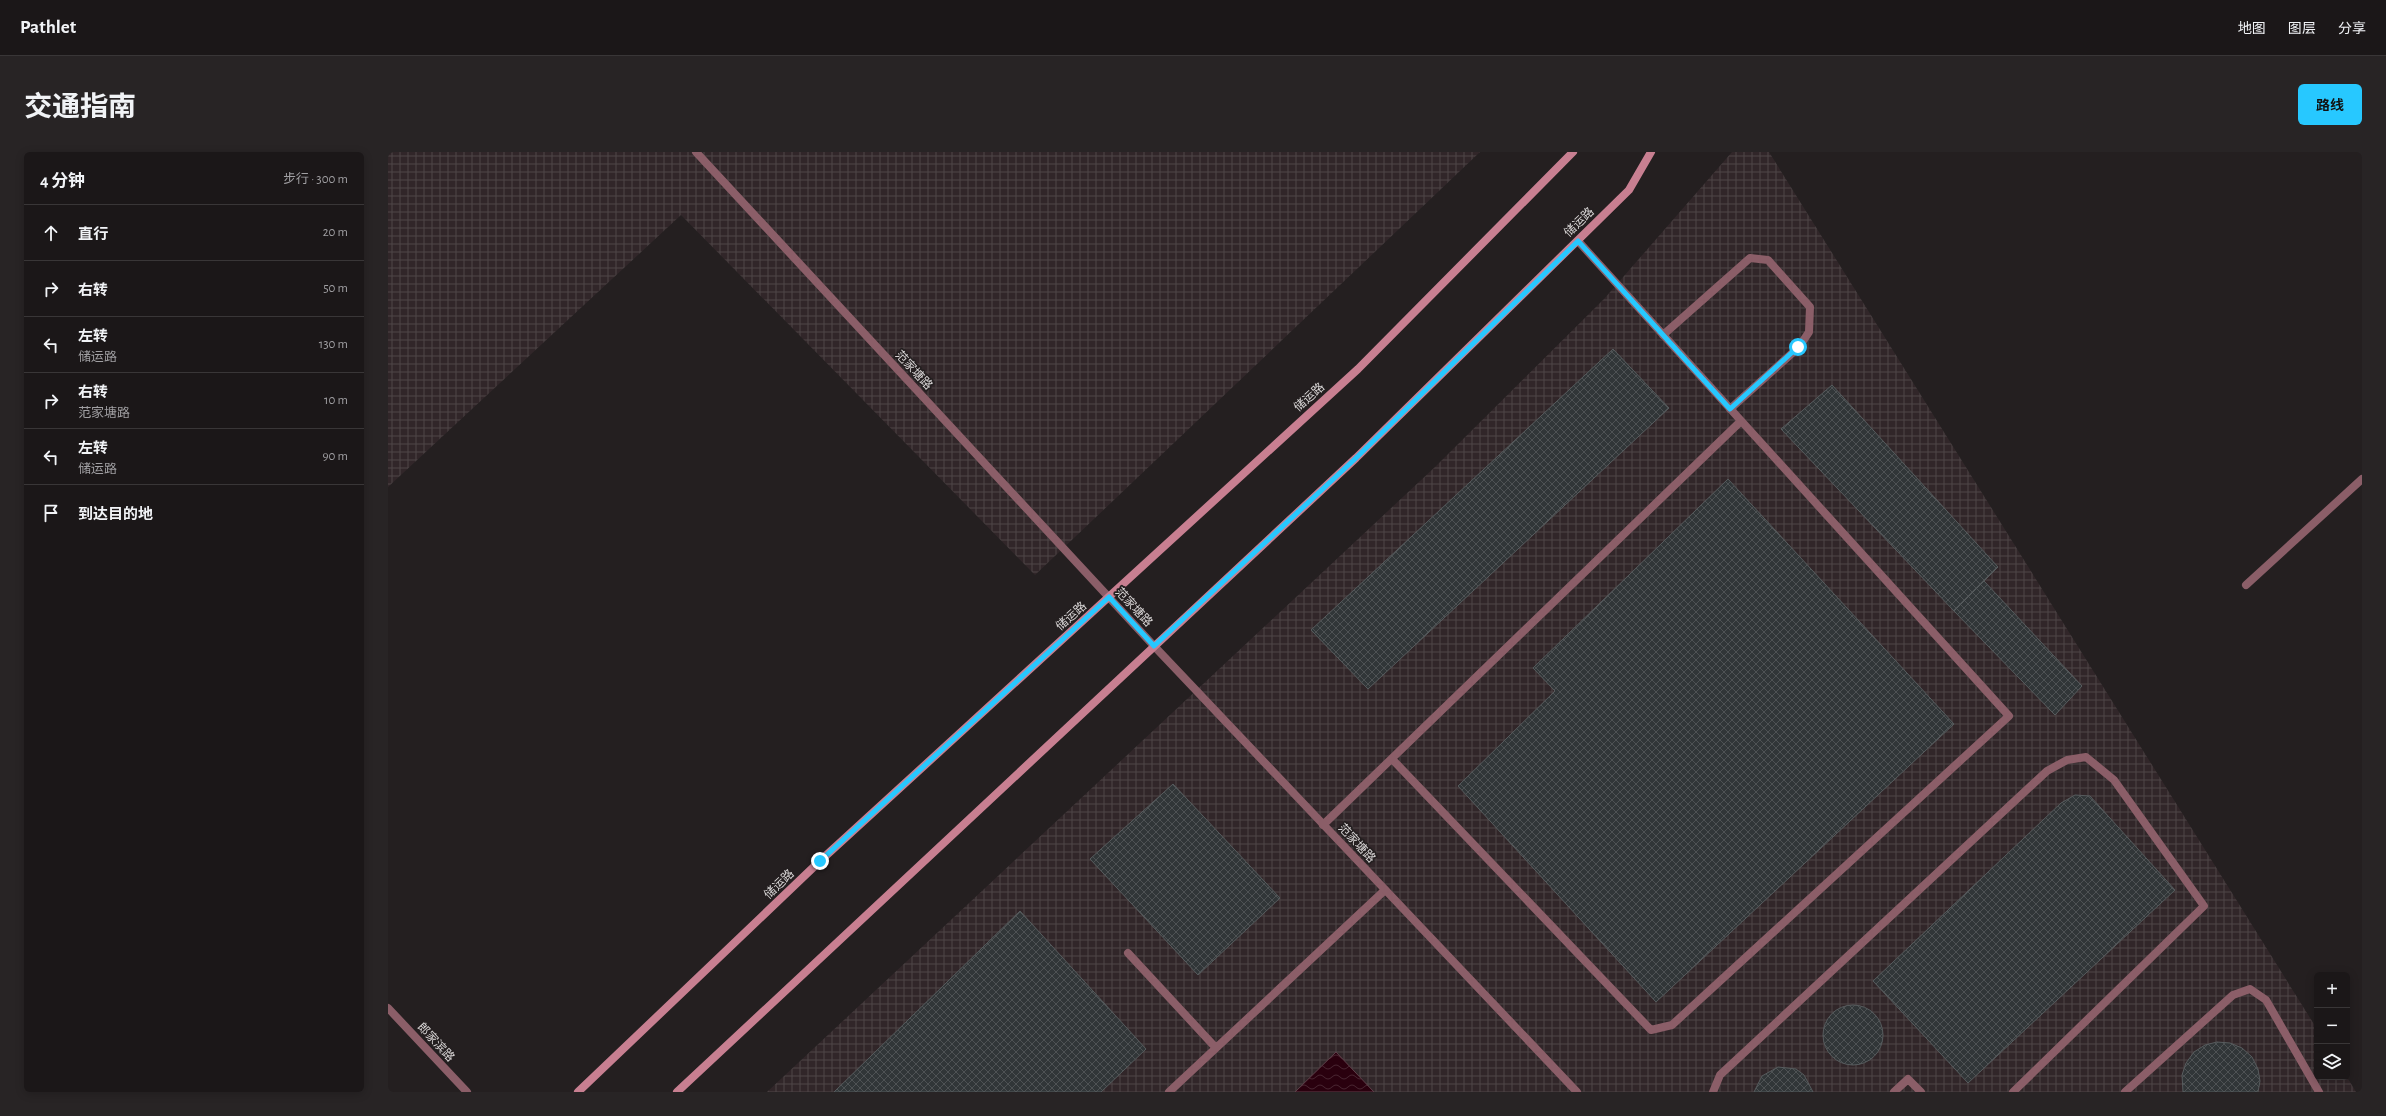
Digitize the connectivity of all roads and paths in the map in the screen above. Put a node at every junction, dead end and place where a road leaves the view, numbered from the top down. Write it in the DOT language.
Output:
graph roads {
  1 [pos="696,152"];
  2 [pos="1574,152"];
  3 [pos="1652,152"];
  4 [pos="1578,241"];
  5 [pos="1663,335"];
  6 [pos="1730,409"];
  7 [pos="1741,421"];
  8 [pos="2362,478"];
  9 [pos="2246,585"];
  10 [pos="1109,597"];
  11 [pos="1154,646"];
  12 [pos="1392,759"];
  13 [pos="1323,825"];
  14 [pos="1385,890"];
  15 [pos="1128,953"];
  16 [pos="388,1008"];
  17 [pos="1216,1048"];
  18 [pos="467,1092"];
  19 [pos="578,1092"];
  20 [pos="677,1092"];
  21 [pos="1169,1092"];
  22 [pos="1577,1092"];
  23 [pos="1713,1092"];
  24 [pos="1894,1092"];
  25 [pos="1921,1092"];
  26 [pos="2013,1092"];
  27 [pos="2125,1092"];
  28 [pos="2318,1092"];
  1 -- 10 [label="street, 范家塘路"];
  2 -- 10 [label="main road, 储运路"];
  3 -- 4 [label="main road, 储运路"];
  4 -- 5 [label="street"];
  4 -- 11 [label="main road, 储运路"];
  5 -- 6 [label="street"];
  5 -- 6 [label="street"];
  6 -- 7 [label="street"];
  7 -- 12 [label="street"];
  7 -- 12 [label="street"];
  8 -- 9 [label="street"];
  10 -- 11 [label="street, 范家塘路"];
  10 -- 19 [label="main road, 储运路"];
  11 -- 13 [label="street, 范家塘路"];
  11 -- 20 [label="main road, 储运路"];
  12 -- 13 [label="street"];
  13 -- 14 [label="street, 范家塘路"];
  14 -- 17 [label="street"];
  14 -- 22 [label="street, 范家塘路"];
  15 -- 17 [label="street"];
  16 -- 18 [label="street, 郎家滨路"];
  17 -- 21 [label="street"];
  23 -- 26 [label="street"];
  24 -- 25 [label="street"];
  27 -- 28 [label="street"];
}
